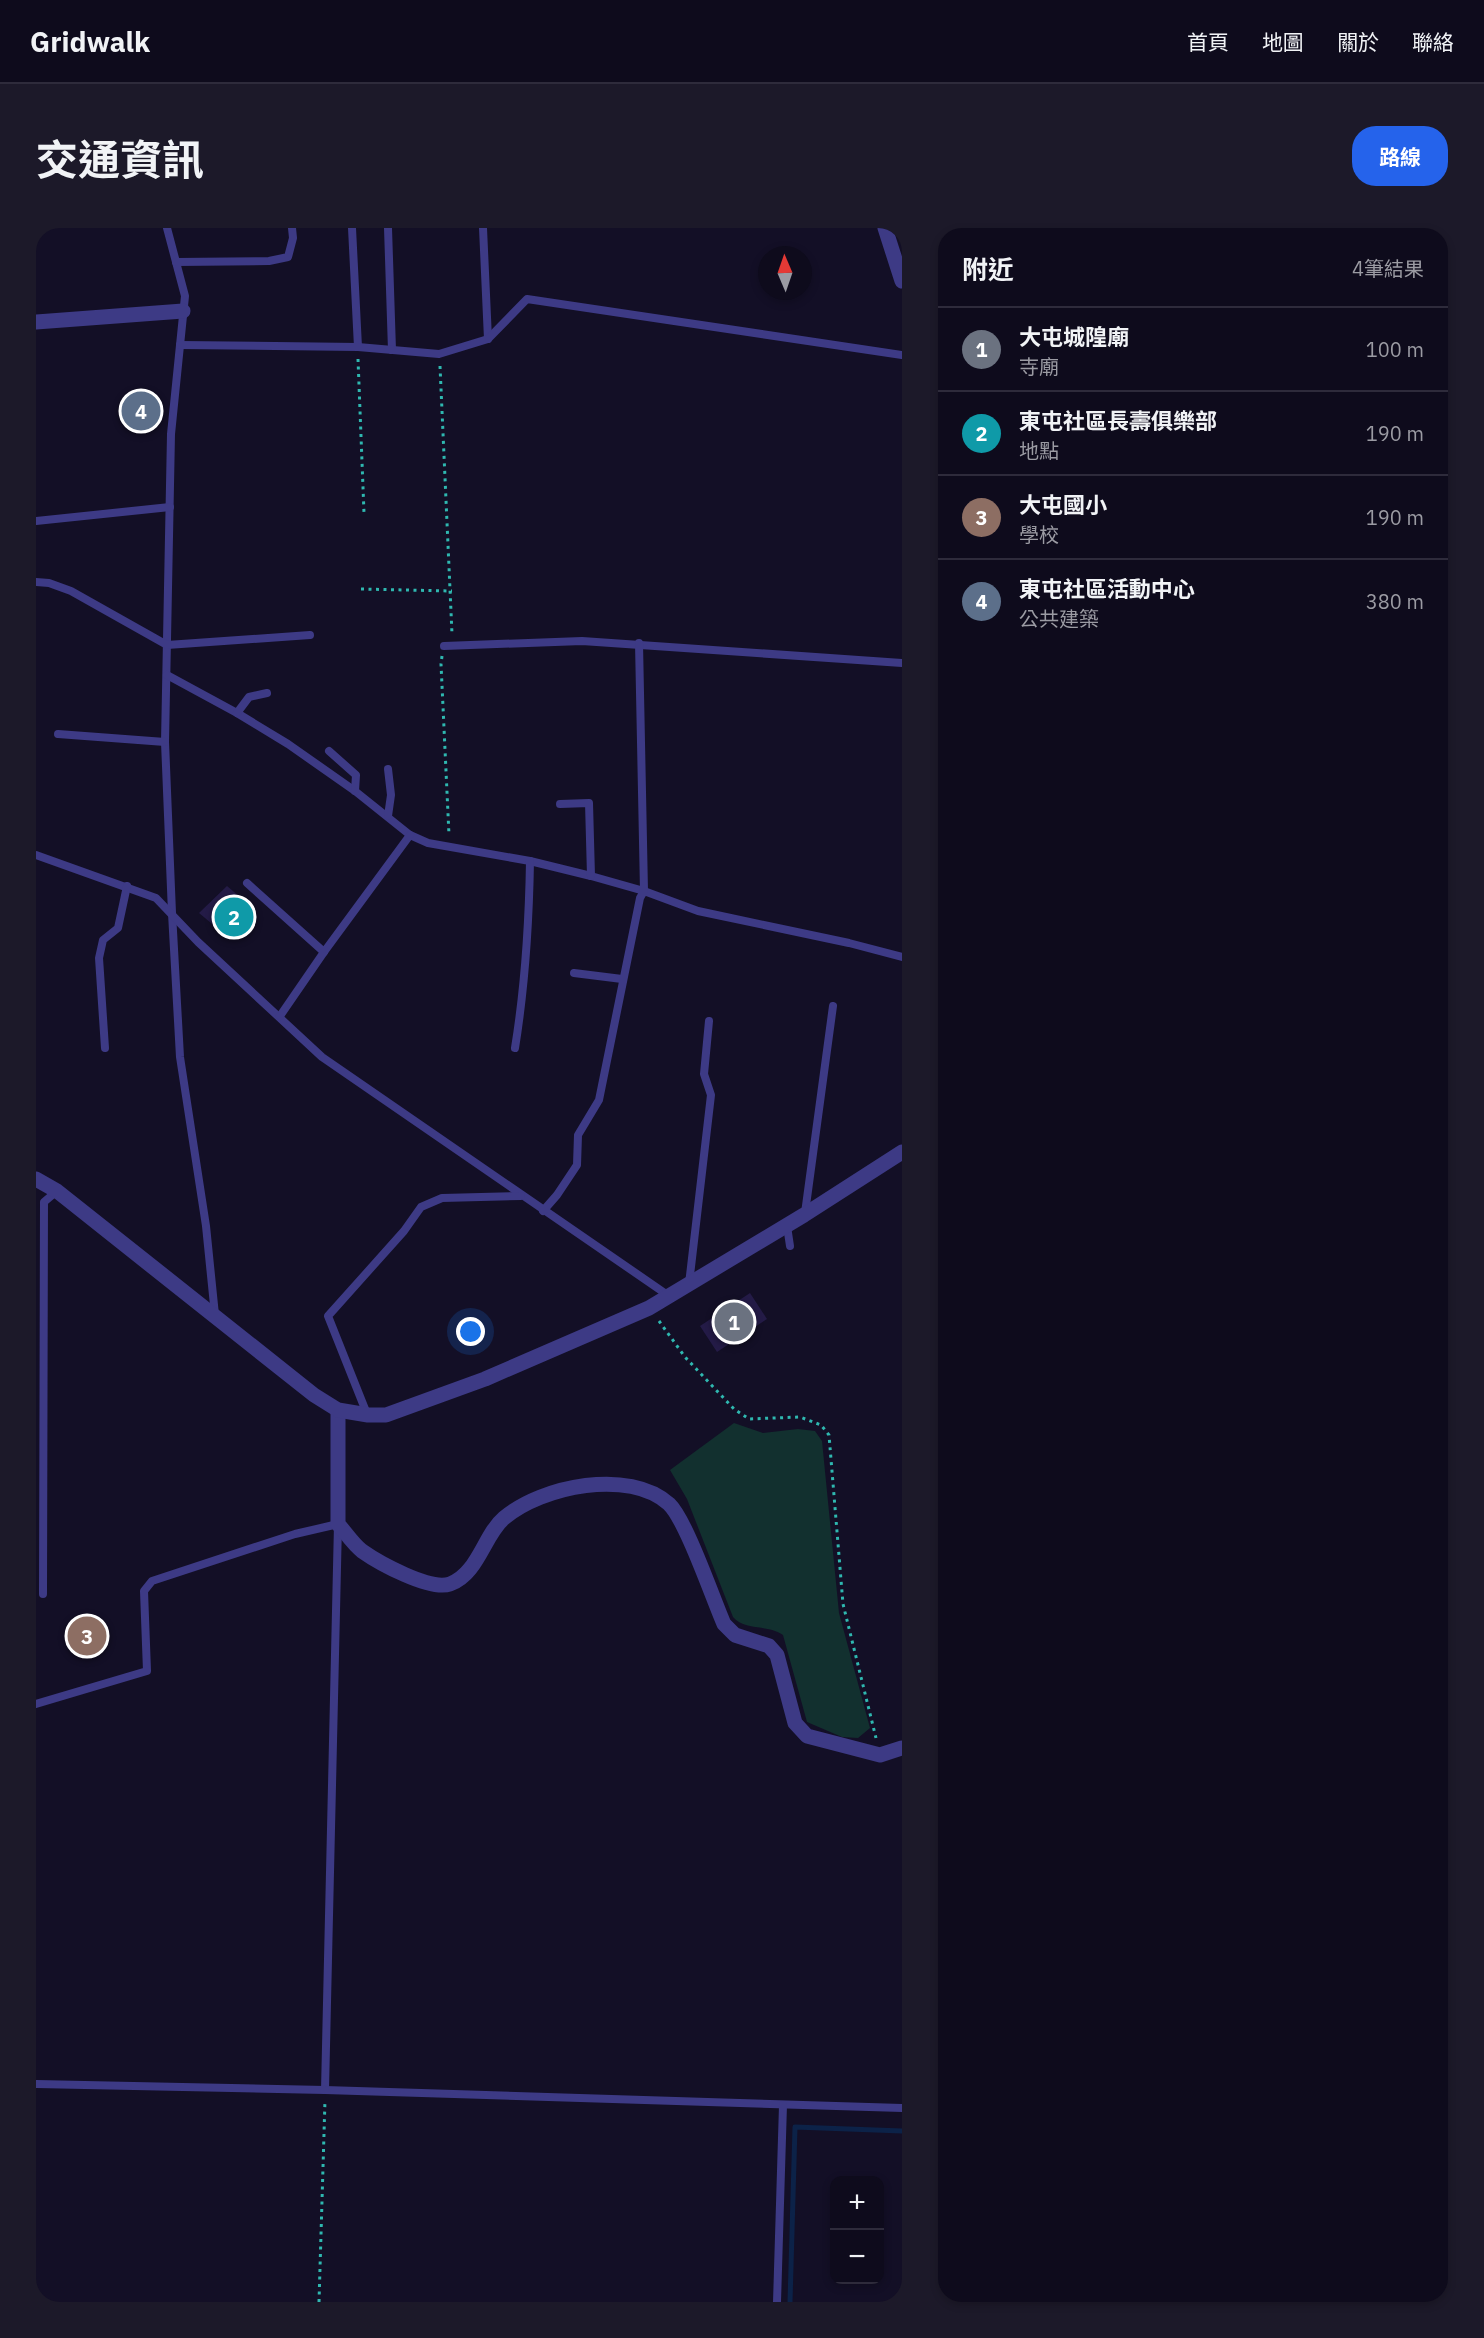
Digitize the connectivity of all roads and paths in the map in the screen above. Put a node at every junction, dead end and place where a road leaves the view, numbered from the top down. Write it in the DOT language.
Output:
graph roads {
  1 [pos="167,228"];
  2 [pos="292,228"];
  3 [pos="352,228"];
  4 [pos="388,228"];
  5 [pos="483,228"];
  6 [pos="885,228"];
  7 [pos="176,262"];
  8 [pos="902,281"];
  9 [pos="183,311"];
  10 [pos="36,322"];
  11 [pos="488,339"];
  12 [pos="180,345"];
  13 [pos="358,347"];
  14 [pos="392,350"];
  15 [pos="439,354"];
  16 [pos="902,355"];
  17 [pos="170,507"];
  18 [pos="364,513"];
  19 [pos="36,521"];
  20 [pos="36,582"];
  21 [pos="362,589"];
  22 [pos="452,591"];
  23 [pos="310,635"];
  24 [pos="639,643"];
  25 [pos="168,645"];
  26 [pos="444,646"];
  27 [pos="902,663"];
  28 [pos="167,675"];
  29 [pos="267,693"];
  30 [pos="237,713"];
  31 [pos="58,734"];
  32 [pos="165,742"];
  33 [pos="329,751"];
  34 [pos="388,769"];
  35 [pos="355,791"];
  36 [pos="560,804"];
  37 [pos="388,816"];
  38 [pos="410,835"];
  39 [pos="449,846"];
  40 [pos="36,855"];
  41 [pos="530,861"];
  42 [pos="591,876"];
  43 [pos="247,883"];
  44 [pos="127,886"];
  45 [pos="644,891"];
  46 [pos="172,913"];
  47 [pos="324,952"];
  48 [pos="902,957"];
  49 [pos="574,973"];
  50 [pos="622,979"];
  51 [pos="834,1006"];
  52 [pos="279,1016"];
  53 [pos="710,1022"];
  54 [pos="105,1048"];
  55 [pos="515,1048"];
  56 [pos="902,1152"];
  57 [pos="36,1179"];
  58 [pos="57,1191"];
  59 [pos="523,1196"];
  60 [pos="543,1211"];
  61 [pos="804,1215"];
  62 [pos="787,1224"];
  63 [pos="790,1246"];
  64 [pos="689,1284"];
  65 [pos="669,1296"];
  66 [pos="649,1308"];
  67 [pos="216,1319"];
  68 [pos="338,1410"];
  69 [pos="368,1415"];
  70 [pos="338,1524"];
  71 [pos="43,1594"];
  72 [pos="36,1704"];
  73 [pos="902,1748"];
  74 [pos="880,1755"];
  75 [pos="36,2084"];
  76 [pos="325,2090"];
  77 [pos="783,2104"];
  78 [pos="902,2108"];
  79 [pos="319,2302"];
  80 [pos="777,2302"];
  1 -- 7 [label="lane"];
  2 -- 7 [label="lane"];
  3 -- 13 [label="lane"];
  4 -- 14 [label="lane"];
  5 -- 11 [label="lane"];
  6 -- 8 [label="street"];
  7 -- 9 [label="lane"];
  9 -- 10 [label="street"];
  9 -- 12 [label="lane"];
  11 -- 15 [label="lane"];
  11 -- 16 [label="lane"];
  12 -- 13 [label="lane"];
  12 -- 17 [label="lane"];
  13 -- 14 [label="lane"];
  13 -- 18 [label="path"];
  14 -- 15 [label="lane"];
  15 -- 22 [label="path"];
  17 -- 19 [label="lane"];
  17 -- 25 [label="lane"];
  20 -- 25 [label="lane"];
  21 -- 22 [label="path"];
  22 -- 26 [label="path"];
  23 -- 25 [label="lane"];
  24 -- 26 [label="lane"];
  24 -- 27 [label="lane"];
  24 -- 45 [label="lane"];
  25 -- 28 [label="lane"];
  26 -- 39 [label="path"];
  28 -- 30 [label="lane"];
  28 -- 32 [label="lane"];
  29 -- 30 [label="lane"];
  30 -- 35 [label="lane"];
  31 -- 32 [label="lane"];
  32 -- 46 [label="lane"];
  33 -- 35 [label="lane"];
  34 -- 37 [label="lane"];
  35 -- 37 [label="lane"];
  36 -- 42 [label="lane"];
  37 -- 38 [label="lane"];
  38 -- 39 [label="lane"];
  38 -- 47 [label="lane"];
  39 -- 41 [label="lane"];
  40 -- 44 [label="lane"];
  41 -- 42 [label="lane"];
  41 -- 55 [label="lane"];
  42 -- 45 [label="lane"];
  43 -- 47 [label="lane"];
  44 -- 46 [label="lane"];
  44 -- 54 [label="lane"];
  45 -- 48 [label="lane"];
  45 -- 50 [label="lane"];
  46 -- 52 [label="lane"];
  46 -- 67 [label="lane"];
  47 -- 52 [label="lane"];
  49 -- 50 [label="lane"];
  50 -- 60 [label="lane"];
  51 -- 61 [label="lane"];
  52 -- 59 [label="lane"];
  53 -- 64 [label="lane"];
  56 -- 61 [label="street"];
  57 -- 58 [label="street"];
  58 -- 67 [label="street"];
  58 -- 71 [label="lane"];
  59 -- 60 [label="lane"];
  59 -- 69 [label="lane"];
  60 -- 65 [label="lane"];
  61 -- 62 [label="street"];
  62 -- 63 [label="lane"];
  62 -- 64 [label="street"];
  64 -- 65 [label="street"];
  65 -- 66 [label="street"];
  66 -- 69 [label="street"];
  66 -- 74 [label="path"];
  67 -- 68 [label="street"];
  68 -- 69 [label="street"];
  68 -- 70 [label="street"];
  70 -- 72 [label="lane"];
  70 -- 74 [label="street"];
  70 -- 76 [label="lane"];
  73 -- 74 [label="street"];
  75 -- 76 [label="lane"];
  76 -- 77 [label="lane"];
  76 -- 79 [label="path"];
  77 -- 78 [label="lane"];
  77 -- 80 [label="lane"];
}
